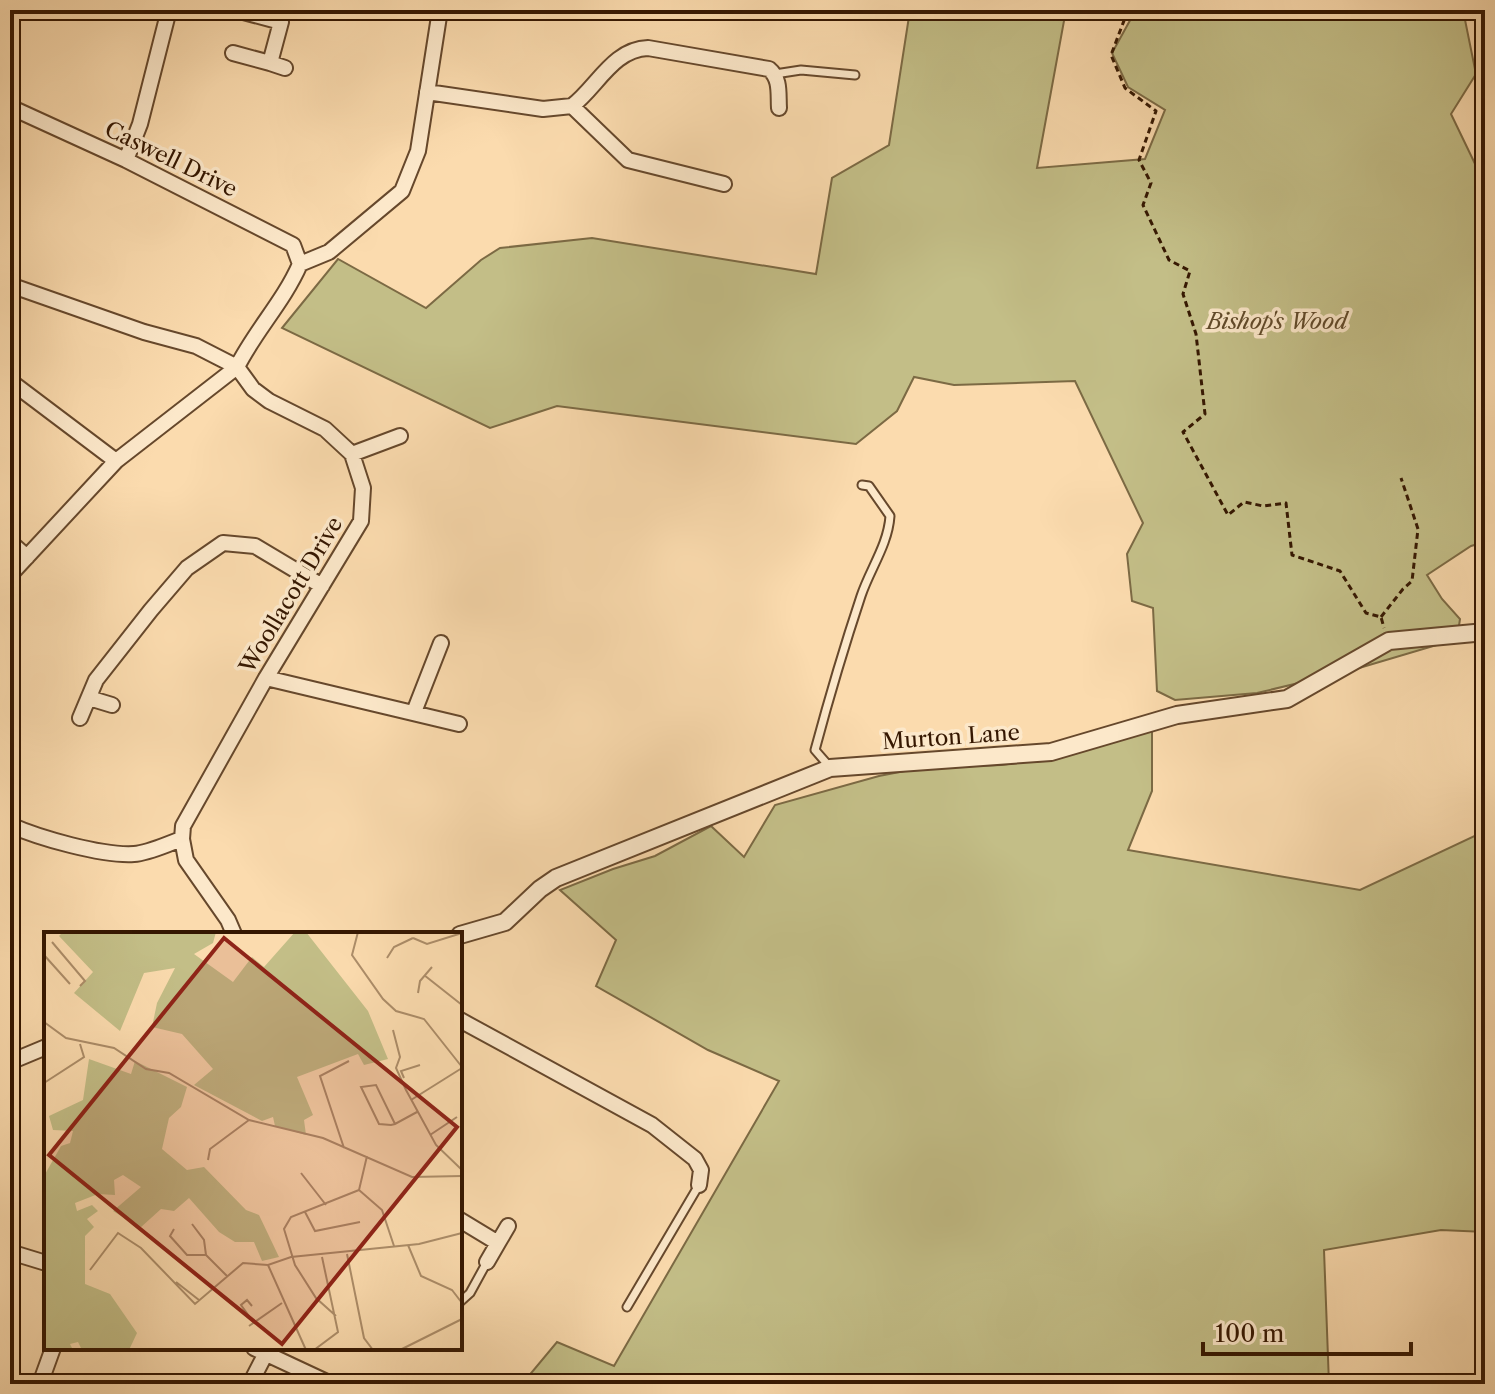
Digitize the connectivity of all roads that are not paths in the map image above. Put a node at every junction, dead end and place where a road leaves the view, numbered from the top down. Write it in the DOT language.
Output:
graph roads {
  1 [pos="169,10"];
  2 [pos="236,10"];
  3 [pos="440,10"];
  4 [pos="283,16"];
  5 [pos="233,53"];
  6 [pos="270,63"];
  7 [pos="285,68"];
  8 [pos="775,74"];
  9 [pos="855,75"];
  10 [pos="427,92"];
  11 [pos="572,106"];
  12 [pos="10,107"];
  13 [pos="779,108"];
  14 [pos="126,160"];
  15 [pos="724,184"];
  16 [pos="300,264"];
  17 [pos="10,285"];
  18 [pos="237,367"];
  19 [pos="10,381"];
  20 [pos="400,436"];
  21 [pos="352,454"];
  22 [pos="116,461"];
  23 [pos="862,485"];
  24 [pos="10,542"];
  25 [pos="27,557"];
  26 [pos="10,575"];
  27 [pos="322,586"];
  28 [pos="1485,632"];
  29 [pos="441,643"];
  30 [pos="266,678"];
  31 [pos="89,698"];
  32 [pos="112,705"];
  33 [pos="414,712"];
  34 [pos="80,718"];
  35 [pos="459,724"];
  36 [pos="830,768"];
  37 [pos="10,825"];
  38 [pos="182,839"];
  39 [pos="233,932"];
  40 [pos="462,934"];
  41 [pos="462,1021"];
  42 [pos="44,1048"];
  43 [pos="10,1062"];
  44 [pos="699,1185"];
  45 [pos="462,1221"];
  46 [pos="508,1226"];
  47 [pos="498,1243"];
  48 [pos="10,1252"];
  49 [pos="44,1262"];
  50 [pos="487,1262"];
  51 [pos="462,1300"];
  52 [pos="627,1307"];
  53 [pos="52,1350"];
  54 [pos="260,1351"];
  55 [pos="314,1379"];
  56 [pos="40,1384"];
  57 [pos="250,1384"];
  58 [pos="331,1384"];
  1 -- 14 [label="street"];
  2 -- 4 [label="street"];
  3 -- 10 [label="street"];
  4 -- 6 [label="street"];
  5 -- 6 [label="street"];
  6 -- 7 [label="street"];
  8 -- 9 [label="lane"];
  8 -- 11 [label="street"];
  8 -- 13 [label="street"];
  10 -- 11 [label="street"];
  10 -- 16 [label="street"];
  11 -- 15 [label="street"];
  12 -- 14 [label="street, Caswell Drive"];
  14 -- 16 [label="street, Caswell Drive"];
  16 -- 18 [label="street"];
  17 -- 18 [label="street"];
  18 -- 21 [label="street"];
  18 -- 22 [label="street"];
  19 -- 22 [label="street"];
  20 -- 21 [label="street"];
  21 -- 27 [label="street, Woollacott Drive"];
  22 -- 25 [label="street"];
  23 -- 36 [label="lane"];
  24 -- 25 [label="street"];
  25 -- 26 [label="street"];
  27 -- 30 [label="street, Woollacott Drive"];
  27 -- 31 [label="street"];
  28 -- 36 [label="street, Murton Lane"];
  29 -- 33 [label="street"];
  30 -- 33 [label="street"];
  30 -- 38 [label="street, Woollacott Drive"];
  31 -- 32 [label="street"];
  31 -- 34 [label="street"];
  33 -- 35 [label="street"];
  36 -- 40 [label="street, Murton Lane"];
  37 -- 38 [label="street"];
  38 -- 39 [label="street"];
  41 -- 44 [label="street"];
  42 -- 43 [label="street"];
  44 -- 52 [label="lane"];
  45 -- 47 [label="street"];
  46 -- 47 [label="street"];
  47 -- 50 [label="street"];
  48 -- 49 [label="street"];
  50 -- 51 [label="lane"];
  53 -- 56 [label="street"];
  54 -- 55 [label="street"];
  54 -- 57 [label="street"];
  55 -- 58 [label="street"];
}
